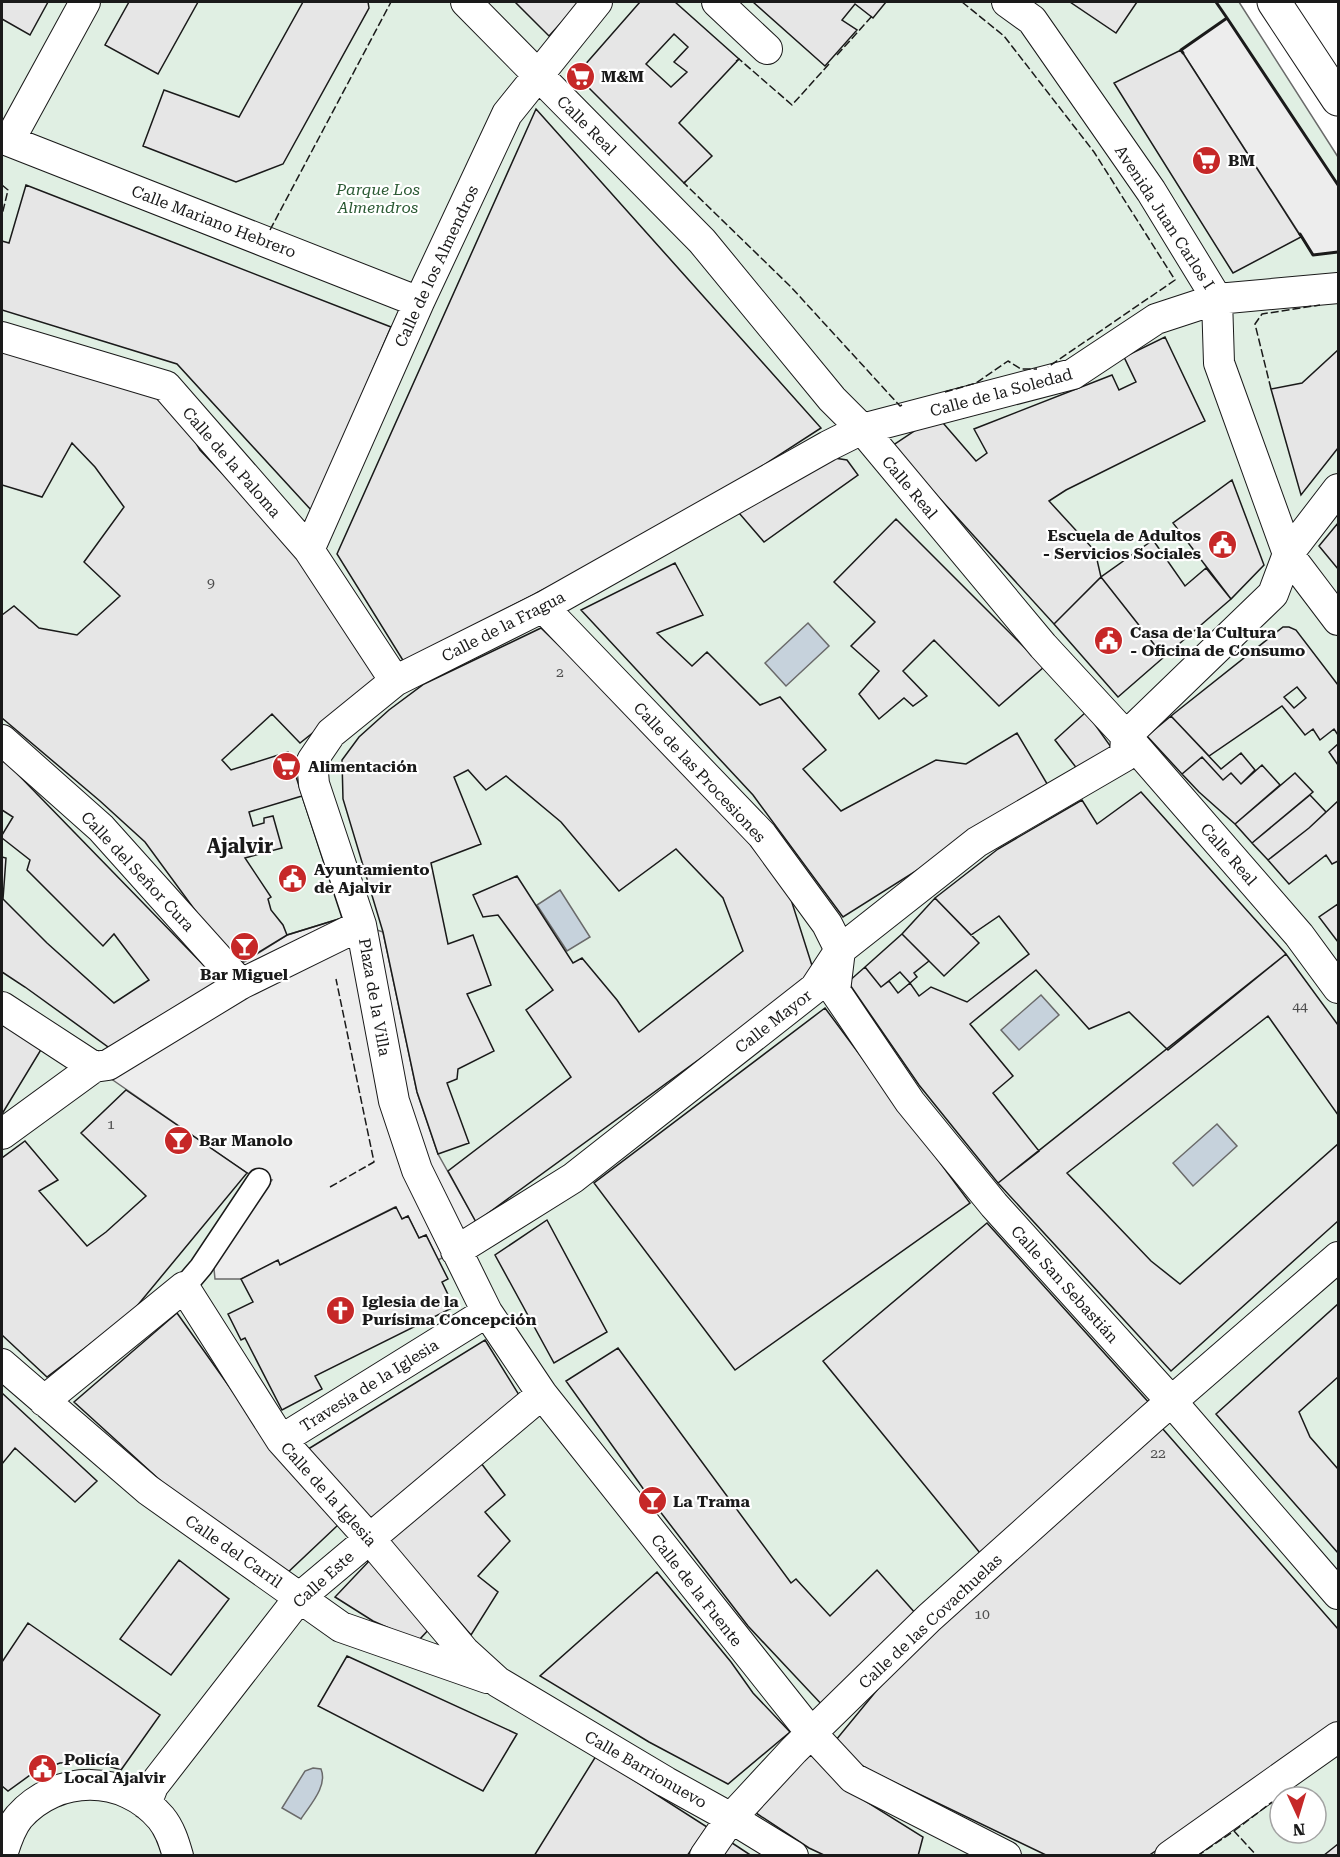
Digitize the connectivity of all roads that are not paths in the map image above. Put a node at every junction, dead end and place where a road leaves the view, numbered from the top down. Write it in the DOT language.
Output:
graph roads {
  1 [pos="86,2"];
  2 [pos="466,2"];
  3 [pos="597,2"];
  4 [pos="717,2"];
  5 [pos="1007,2"];
  6 [pos="1274,2"];
  7 [pos="766,49"];
  8 [pos="538,75"];
  9 [pos="1338,99"];
  10 [pos="1338,288"];
  11 [pos="1217,299"];
  12 [pos="419,302"];
  13 [pos="2,337"];
  14 [pos="862,429"];
  15 [pos="1338,489"];
  16 [pos="309,550"];
  17 [pos="1288,554"];
  18 [pos="543,607"];
  19 [pos="1338,620"];
  20 [pos="395,681"];
  21 [pos="1126,736"];
  22 [pos="2,740"];
  23 [pos="361,925"];
  24 [pos="840,950"];
  25 [pos="241,984"];
  26 [pos="1338,988"];
  27 [pos="2,1007"];
  28 [pos="94,1067"];
  29 [pos="2,1134"];
  30 [pos="260,1180"];
  31 [pos="456,1251"];
  32 [pos="1338,1257"];
  33 [pos="184,1287"];
  34 [pos="487,1312"];
  35 [pos="2,1364"];
  36 [pos="542,1394"];
  37 [pos="44,1401"];
  38 [pos="1172,1402"];
  39 [pos="281,1440"];
  40 [pos="369,1538"];
  41 [pos="1338,1594"];
  42 [pos="299,1598"];
  43 [pos="498,1682"];
  44 [pos="812,1734"];
  45 [pos="1338,1737"];
  46 [pos="146,1804"];
  47 [pos="731,1818"];
  48 [pos="3,1841"];
  49 [pos="178,1856"];
  50 [pos="705,1856"];
  51 [pos="793,1856"];
  52 [pos="1006,1856"];
  53 [pos="1170,1856"];
  1 -- 12 [label="street, Calle Mariano Hebrero"];
  2 -- 8 [label="street, Calle Real"];
  3 -- 8 [label="street, Calle de los Almendros"];
  4 -- 7 [label="street"];
  5 -- 11 [label="street, Avenida Juan Carlos I"];
  6 -- 9 [label="street"];
  8 -- 12 [label="street, Calle de los Almendros"];
  8 -- 14 [label="street, Calle Real"];
  10 -- 11 [label="street, Calle de la Soledad"];
  11 -- 14 [label="street, Calle de la Soledad"];
  11 -- 17 [label="street, Avenida Juan Carlos I"];
  12 -- 16 [label="street, Calle de los Almendros"];
  13 -- 16 [label="street, Calle de la Paloma"];
  14 -- 18 [label="street, Calle de la Fragua"];
  14 -- 21 [label="street, Calle Real"];
  15 -- 17 [label="street"];
  16 -- 20 [label="street, Calle de la Paloma"];
  17 -- 19 [label="street, Avenida Juan Carlos I"];
  17 -- 21 [label="street"];
  18 -- 20 [label="street, Calle de la Fragua"];
  18 -- 24 [label="street, Calle de las Procesiones"];
  20 -- 23 [label="street, Calle de la Fragua"];
  21 -- 24 [label="street, Calle Mayor"];
  21 -- 26 [label="street, Calle Real"];
  22 -- 25 [label="street, Calle del Señor Cura"];
  23 -- 25 [label="street, Plaza de la Villa"];
  23 -- 31 [label="street, Plaza de la Villa"];
  24 -- 31 [label="street, Calle Mayor"];
  24 -- 38 [label="street, Calle San Sebastián"];
  25 -- 28 [label="street, Plaza de la Villa"];
  27 -- 28 [label="street"];
  28 -- 29 [label="street, Plaza de la Villa"];
  30 -- 33 [label="street"];
  31 -- 34 [label="street, Calle de la Fuente"];
  32 -- 38 [label="street, Calle de las Covachuelas"];
  33 -- 37 [label="street"];
  33 -- 39 [label="street, Calle de la Iglesia"];
  34 -- 36 [label="street, Calle de la Fuente"];
  34 -- 39 [label="street, Travesía de la Iglesia"];
  35 -- 37 [label="street, Calle del Carril"];
  36 -- 40 [label="street, Calle Este"];
  36 -- 44 [label="street, Calle de la Fuente"];
  37 -- 42 [label="street, Calle del Carril"];
  38 -- 41 [label="street, Calle San Sebastián"];
  38 -- 44 [label="street, Calle de las Covachuelas"];
  39 -- 40 [label="street, Calle de la Iglesia"];
  40 -- 42 [label="street, Calle Este"];
  40 -- 43 [label="street, Calle de la Iglesia"];
  42 -- 43 [label="street, Calle del Carril"];
  42 -- 46 [label="street, Calle Este"];
  43 -- 47 [label="street, Calle Barrionuevo"];
  44 -- 47 [label="street, Calle de las Covachuelas"];
  44 -- 52 [label="street, Calle de la Fuente"];
  45 -- 53 [label="street"];
  46 -- 48 [label="street"];
  46 -- 49 [label="street"];
  47 -- 50 [label="street, Calle de las Covachuelas"];
  47 -- 51 [label="street, Calle Barrionuevo"];
}
